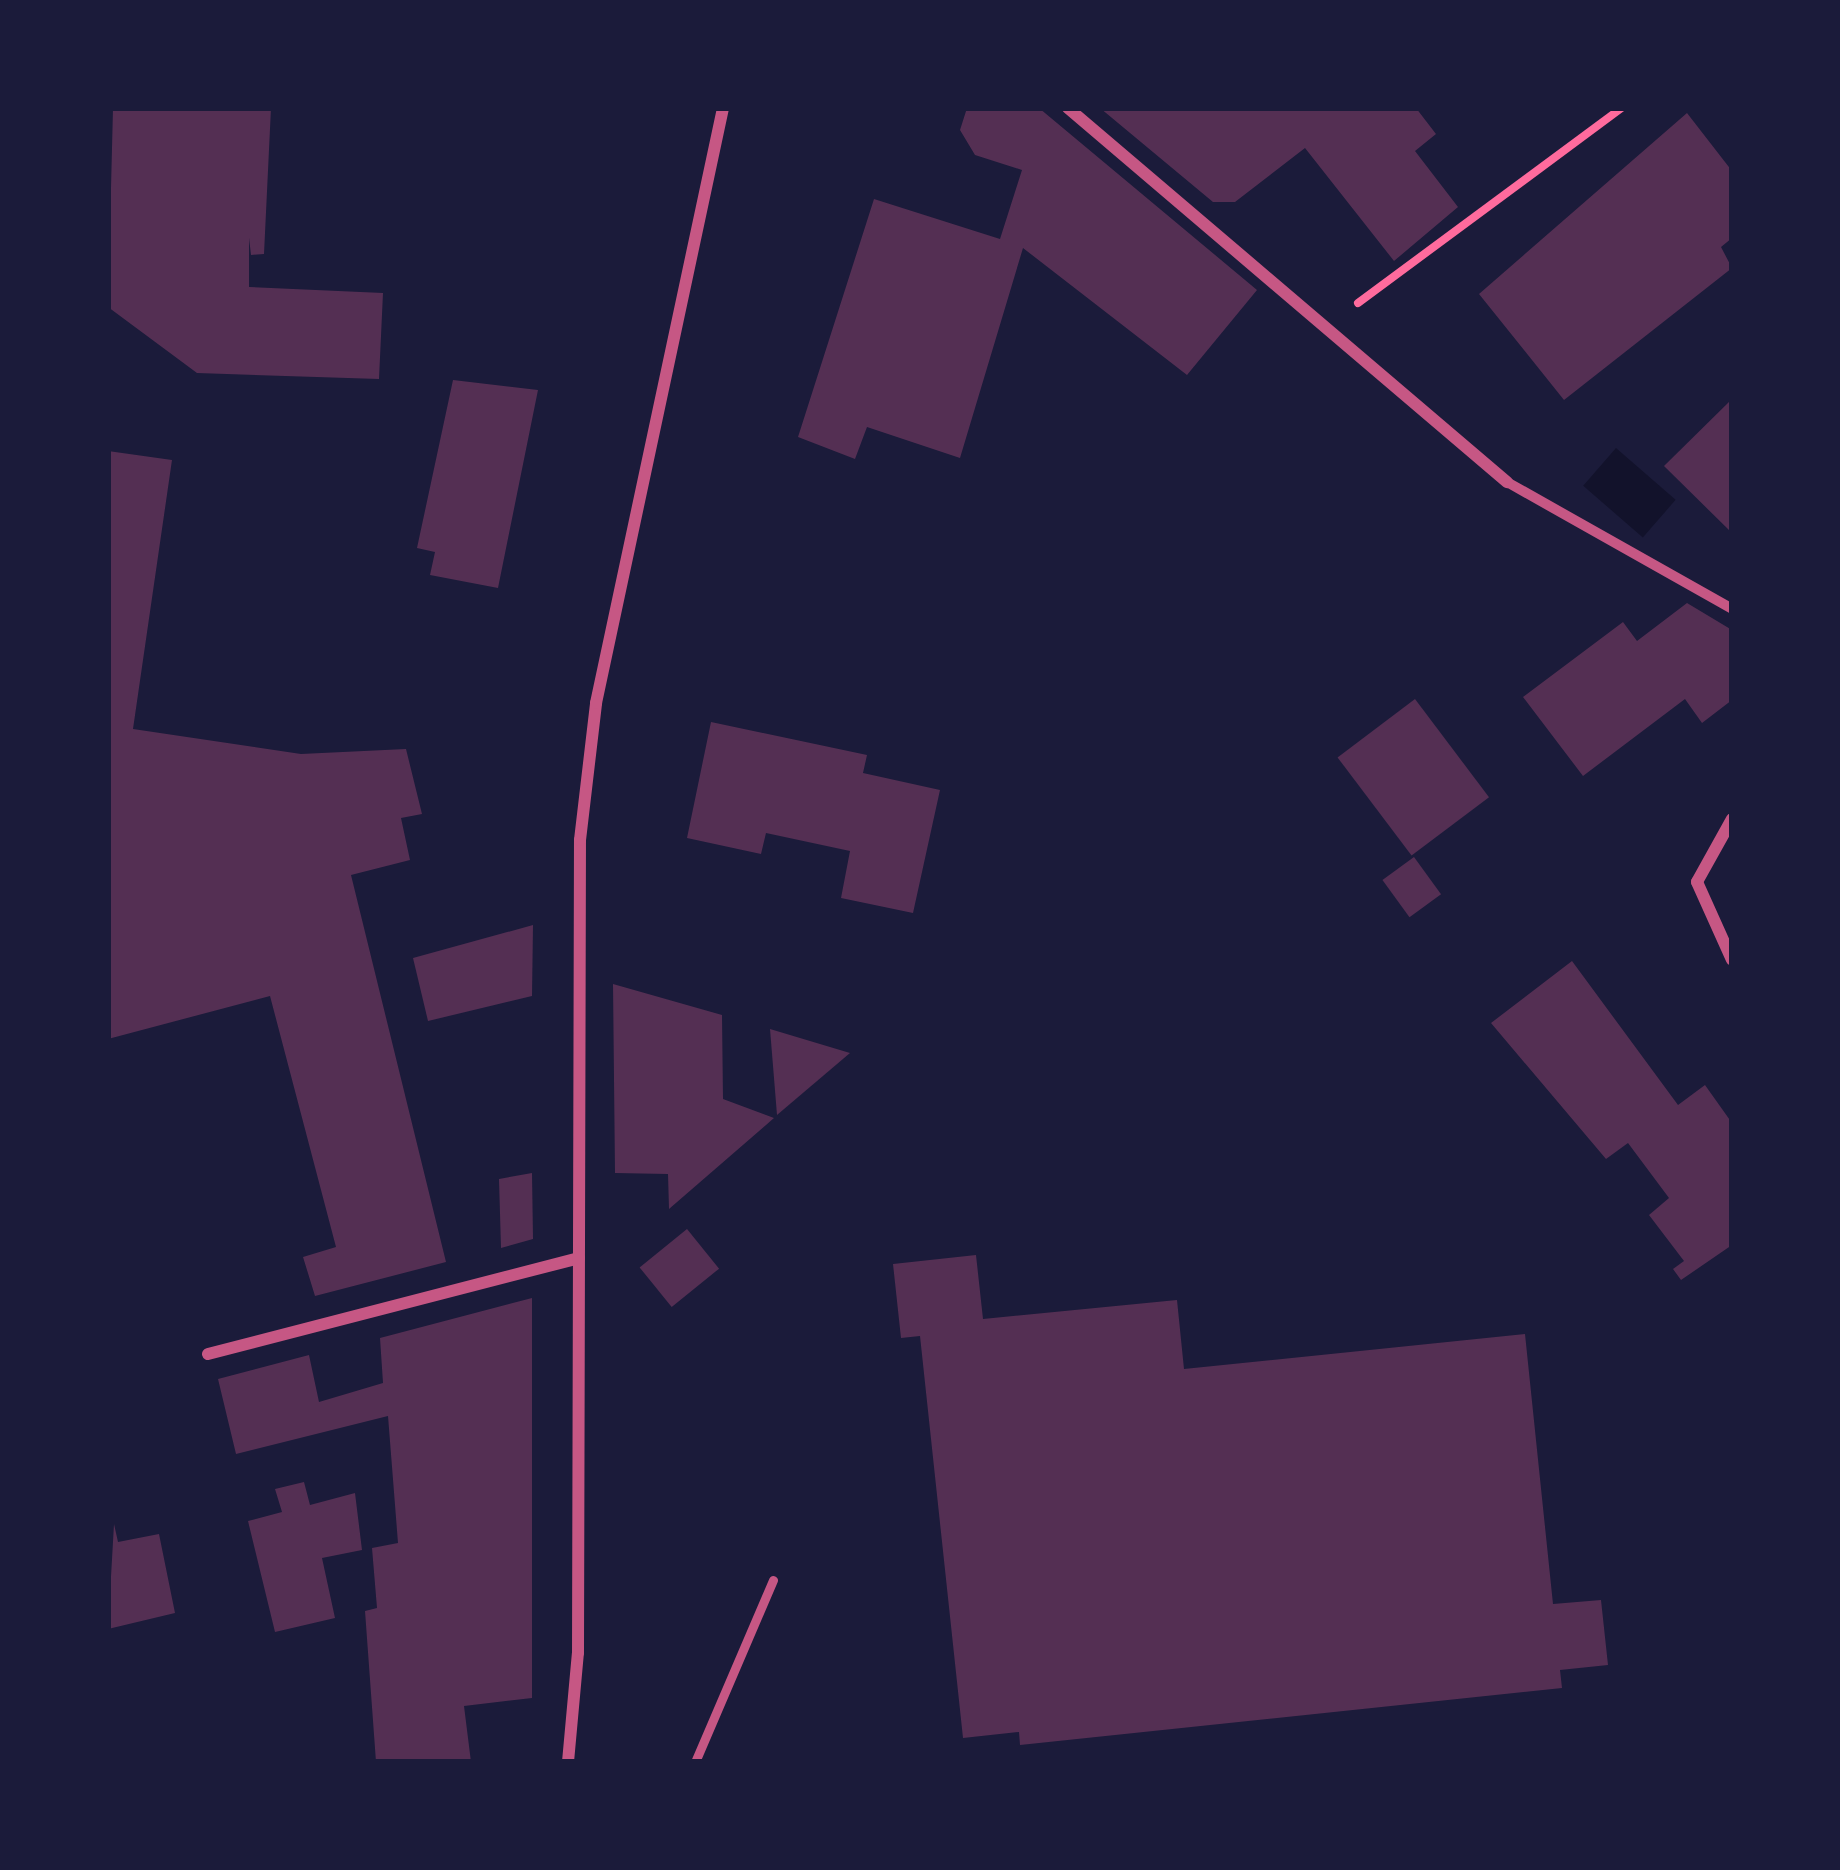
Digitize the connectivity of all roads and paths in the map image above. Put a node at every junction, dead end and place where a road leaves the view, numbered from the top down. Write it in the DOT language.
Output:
graph roads {
  1 [pos="723,108"];
  2 [pos="1067,108"];
  3 [pos="1622,108"];
  4 [pos="1330,323"];
  5 [pos="1507,482"];
  6 [pos="1732,609"];
  7 [pos="1732,819"];
  8 [pos="1732,960"];
  9 [pos="579,1258"];
  10 [pos="208,1354"];
  11 [pos="773,1580"];
  12 [pos="568,1762"];
  13 [pos="695,1762"];
  1 -- 9 [label="street"];
  2 -- 4 [label="street"];
  3 -- 4 [label="path"];
  4 -- 5 [label="street"];
  5 -- 6 [label="street"];
  7 -- 8 [label="street"];
  9 -- 10 [label="street"];
  9 -- 12 [label="street"];
  11 -- 13 [label="lane"];
}
